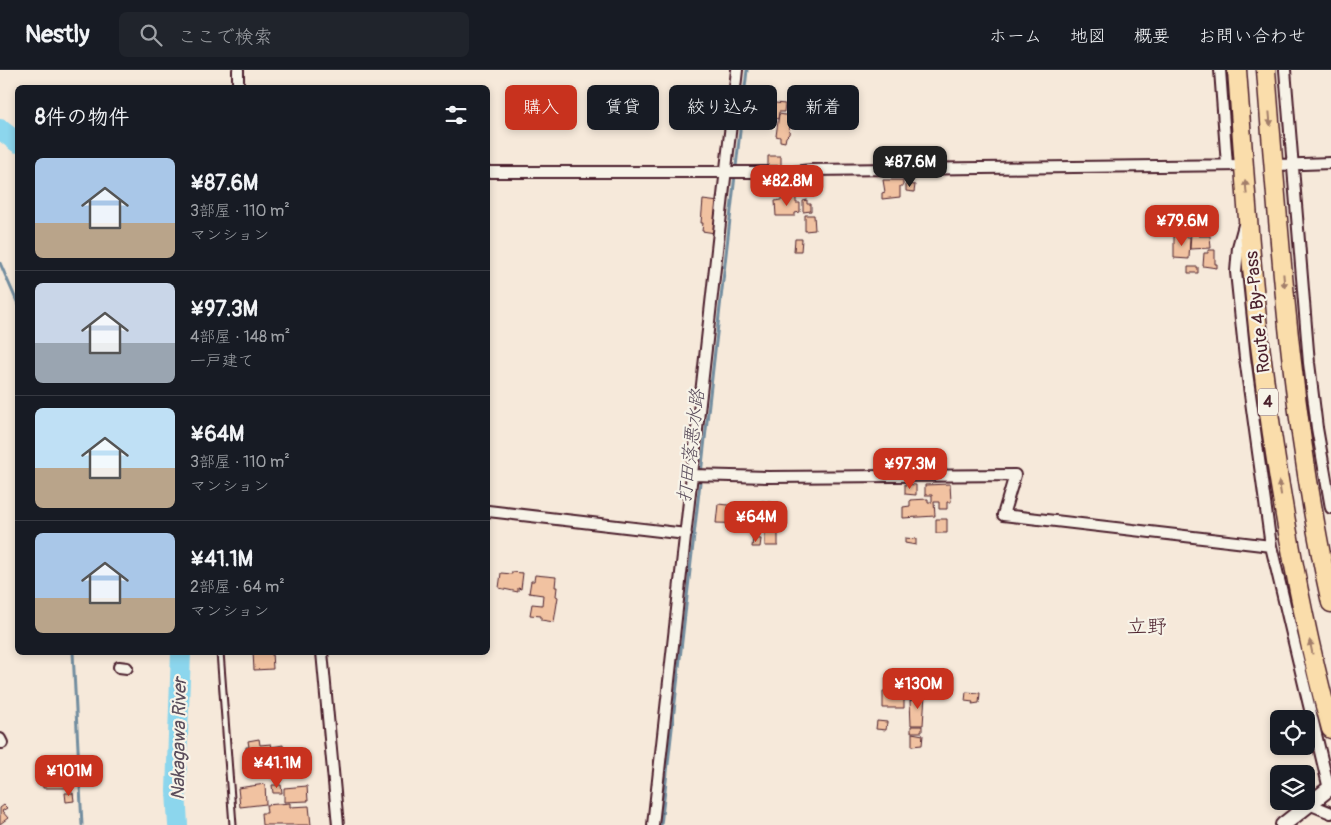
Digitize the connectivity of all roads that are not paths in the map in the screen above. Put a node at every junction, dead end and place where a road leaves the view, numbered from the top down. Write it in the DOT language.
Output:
graph roads {
  1 [pos="238,70"];
  2 [pos="737,70"];
  3 [pos="1220,70"];
  4 [pos="1237,70"];
  5 [pos="1266,70"];
  6 [pos="1285,70"];
  7 [pos="238,85"];
  8 [pos="1331,162"];
  9 [pos="1236,165"];
  10 [pos="1274,165"];
  11 [pos="1292,165"];
  12 [pos="726,171"];
  13 [pos="490,172"];
  14 [pos="1248,210"];
  15 [pos="692,475"];
  16 [pos="1331,508"];
  17 [pos="490,511"];
  18 [pos="686,534"];
  19 [pos="1271,546"];
  20 [pos="1331,603"];
  21 [pos="220,655"];
  22 [pos="322,655"];
  23 [pos="1324,723"];
  24 [pos="1330,788"];
  25 [pos="1315,800"];
  26 [pos="1315,806"];
  27 [pos="1302,810"];
  28 [pos="1331,813"];
  29 [pos="233,825"];
  30 [pos="338,825"];
  31 [pos="653,825"];
  32 [pos="1283,825"];
  1 -- 7 [label="street"];
  2 -- 12 [label="street"];
  3 -- 9 [label="street"];
  4 -- 9 [label="highway, Route 4 By-Pass / 4"];
  5 -- 10 [label="highway, Route 4 By-Pass / 4, one-way"];
  6 -- 11 [label="street"];
  8 -- 11 [label="street"];
  9 -- 12 [label="street"];
  14 -- 9 [label="highway, Route 4 By-Pass / 4, one-way"];
  10 -- 11 [label="street"];
  10 -- 20 [label="highway, Route 4 By-Pass / 4, one-way"];
  11 -- 16 [label="street"];
  12 -- 13 [label="street"];
  12 -- 15 [label="street"];
  14 -- 19 [label="street"];
  23 -- 14 [label="highway, Route 4 By-Pass / 4, one-way"];
  15 -- 18 [label="street"];
  15 -- 19 [label="street"];
  17 -- 18 [label="street"];
  18 -- 31 [label="street"];
  19 -- 23 [label="street"];
  21 -- 29 [label="lane"];
  22 -- 30 [label="street"];
  23 -- 24 [label="street"];
  24 -- 25 [label="main road"];
  26 -- 28 [label="street"];
  27 -- 32 [label="main road"];
}
